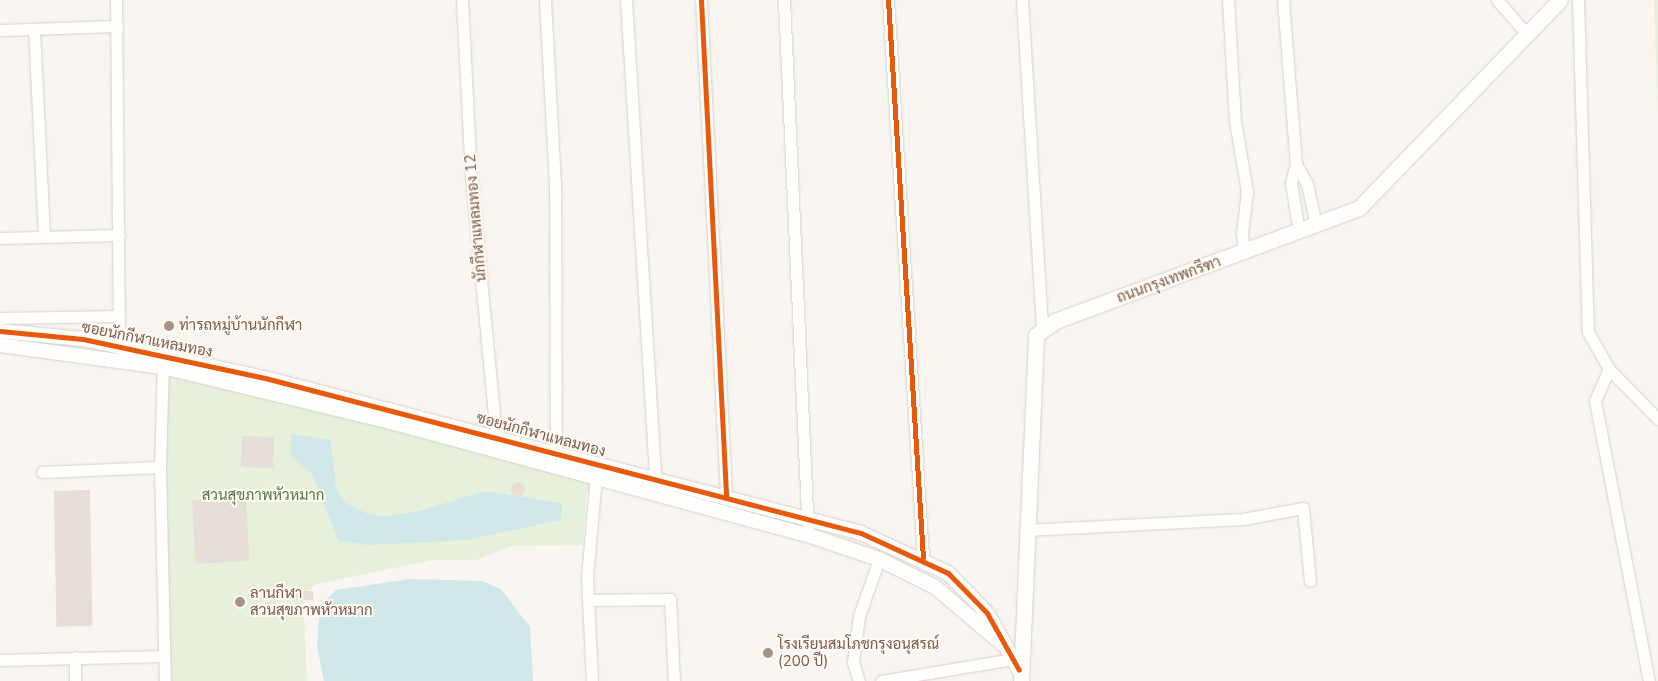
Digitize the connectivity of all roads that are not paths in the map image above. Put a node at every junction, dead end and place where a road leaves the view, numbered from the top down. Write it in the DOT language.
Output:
graph roads {
  1 [pos="116,0"];
  2 [pos="462,0"];
  3 [pos="545,0"];
  4 [pos="626,0"];
  5 [pos="701,0"];
  6 [pos="784,0"];
  7 [pos="888,0"];
  8 [pos="1022,0"];
  9 [pos="1228,0"];
  10 [pos="1283,0"];
  11 [pos="1496,0"];
  12 [pos="1560,0"];
  13 [pos="1578,0"];
  14 [pos="117,26"];
  15 [pos="0,30"];
  16 [pos="34,30"];
  17 [pos="1527,34"];
  18 [pos="1296,164"];
  19 [pos="1316,225"];
  20 [pos="1299,232"];
  21 [pos="119,235"];
  22 [pos="44,236"];
  23 [pos="0,238"];
  24 [pos="1244,253"];
  25 [pos="117,316"];
  26 [pos="0,318"];
  27 [pos="1042,328"];
  28 [pos="0,331"];
  29 [pos="0,345"];
  30 [pos="119,345"];
  31 [pos="163,360"];
  32 [pos="1609,369"];
  33 [pos="1658,419"];
  34 [pos="496,436"];
  35 [pos="556,455"];
  36 [pos="160,466"];
  37 [pos="42,472"];
  38 [pos="596,477"];
  39 [pos="656,478"];
  40 [pos="726,497"];
  41 [pos="808,518"];
  42 [pos="1025,530"];
  43 [pos="808,535"];
  44 [pos="923,558"];
  45 [pos="879,559"];
  46 [pos="1310,580"];
  47 [pos="589,600"];
  48 [pos="1005,646"];
  49 [pos="164,656"];
  50 [pos="75,657"];
  51 [pos="0,660"];
  52 [pos="1018,670"];
  53 [pos="75,681"];
  54 [pos="165,681"];
  55 [pos="592,681"];
  56 [pos="674,681"];
  57 [pos="859,681"];
  58 [pos="881,681"];
  59 [pos="1649,681"];
  1 -- 14 [label="street"];
  2 -- 34 [label="street, นักกีฬาแหลมทอง 12"];
  3 -- 35 [label="street"];
  4 -- 39 [label="street"];
  5 -- 40 [label="street"];
  6 -- 41 [label="street"];
  7 -- 44 [label="street"];
  8 -- 27 [label="street"];
  9 -- 24 [label="street"];
  10 -- 18 [label="street"];
  11 -- 17 [label="street"];
  12 -- 17 [label="main road, ถนนกรุงเทพกรีฑา"];
  13 -- 32 [label="street"];
  14 -- 16 [label="street"];
  14 -- 21 [label="street"];
  15 -- 16 [label="street"];
  16 -- 22 [label="street"];
  17 -- 19 [label="main road, ถนนกรุงเทพกรีฑา"];
  18 -- 19 [label="street"];
  18 -- 20 [label="street"];
  19 -- 20 [label="main road, ถนนกรุงเทพกรีฑา"];
  20 -- 24 [label="main road, ถนนกรุงเทพกรีฑา"];
  21 -- 22 [label="street"];
  21 -- 25 [label="street"];
  22 -- 23 [label="street"];
  24 -- 27 [label="main road, ถนนกรุงเทพกรีฑา"];
  25 -- 26 [label="street"];
  25 -- 30 [label="street"];
  27 -- 42 [label="main road"];
  28 -- 30 [label="street, ซอยนักกีฬาแหลมทอง"];
  29 -- 31 [label="street, ซอยนักกีฬาแหลมทอง"];
  30 -- 31 [label="street, ซอยนักกีฬาแหลมทอง"];
  31 -- 34 [label="street, ซอยนักกีฬาแหลมทอง"];
  31 -- 36 [label="street"];
  31 -- 38 [label="street, ซอยนักกีฬาแหลมทอง"];
  32 -- 33 [label="street"];
  32 -- 59 [label="street"];
  34 -- 35 [label="street, ซอยนักกีฬาแหลมทอง"];
  35 -- 39 [label="street, ซอยนักกีฬาแหลมทอง"];
  36 -- 37 [label="street"];
  36 -- 49 [label="street"];
  38 -- 43 [label="street, ซอยนักกีฬาแหลมทอง"];
  38 -- 47 [label="street"];
  39 -- 40 [label="street, ซอยนักกีฬาแหลมทอง"];
  40 -- 41 [label="street, ซอยนักกีฬาแหลมทอง"];
  41 -- 43 [label="street"];
  41 -- 44 [label="street, ซอยนักกีฬาแหลมทอง"];
  42 -- 46 [label="street"];
  42 -- 52 [label="main road"];
  43 -- 45 [label="street, ซอยนักกีฬาแหลมทอง"];
  44 -- 48 [label="street, ซอยนักกีฬาแหลมทอง"];
  45 -- 48 [label="street, ซอยนักกีฬาแหลมทอง"];
  45 -- 57 [label="street"];
  47 -- 55 [label="street"];
  47 -- 56 [label="street"];
  48 -- 52 [label="street, ซอยนักกีฬาแหลมทอง"];
  49 -- 50 [label="street"];
  49 -- 54 [label="street"];
  50 -- 51 [label="street"];
  50 -- 53 [label="street"];
  52 -- 58 [label="street"];
}
